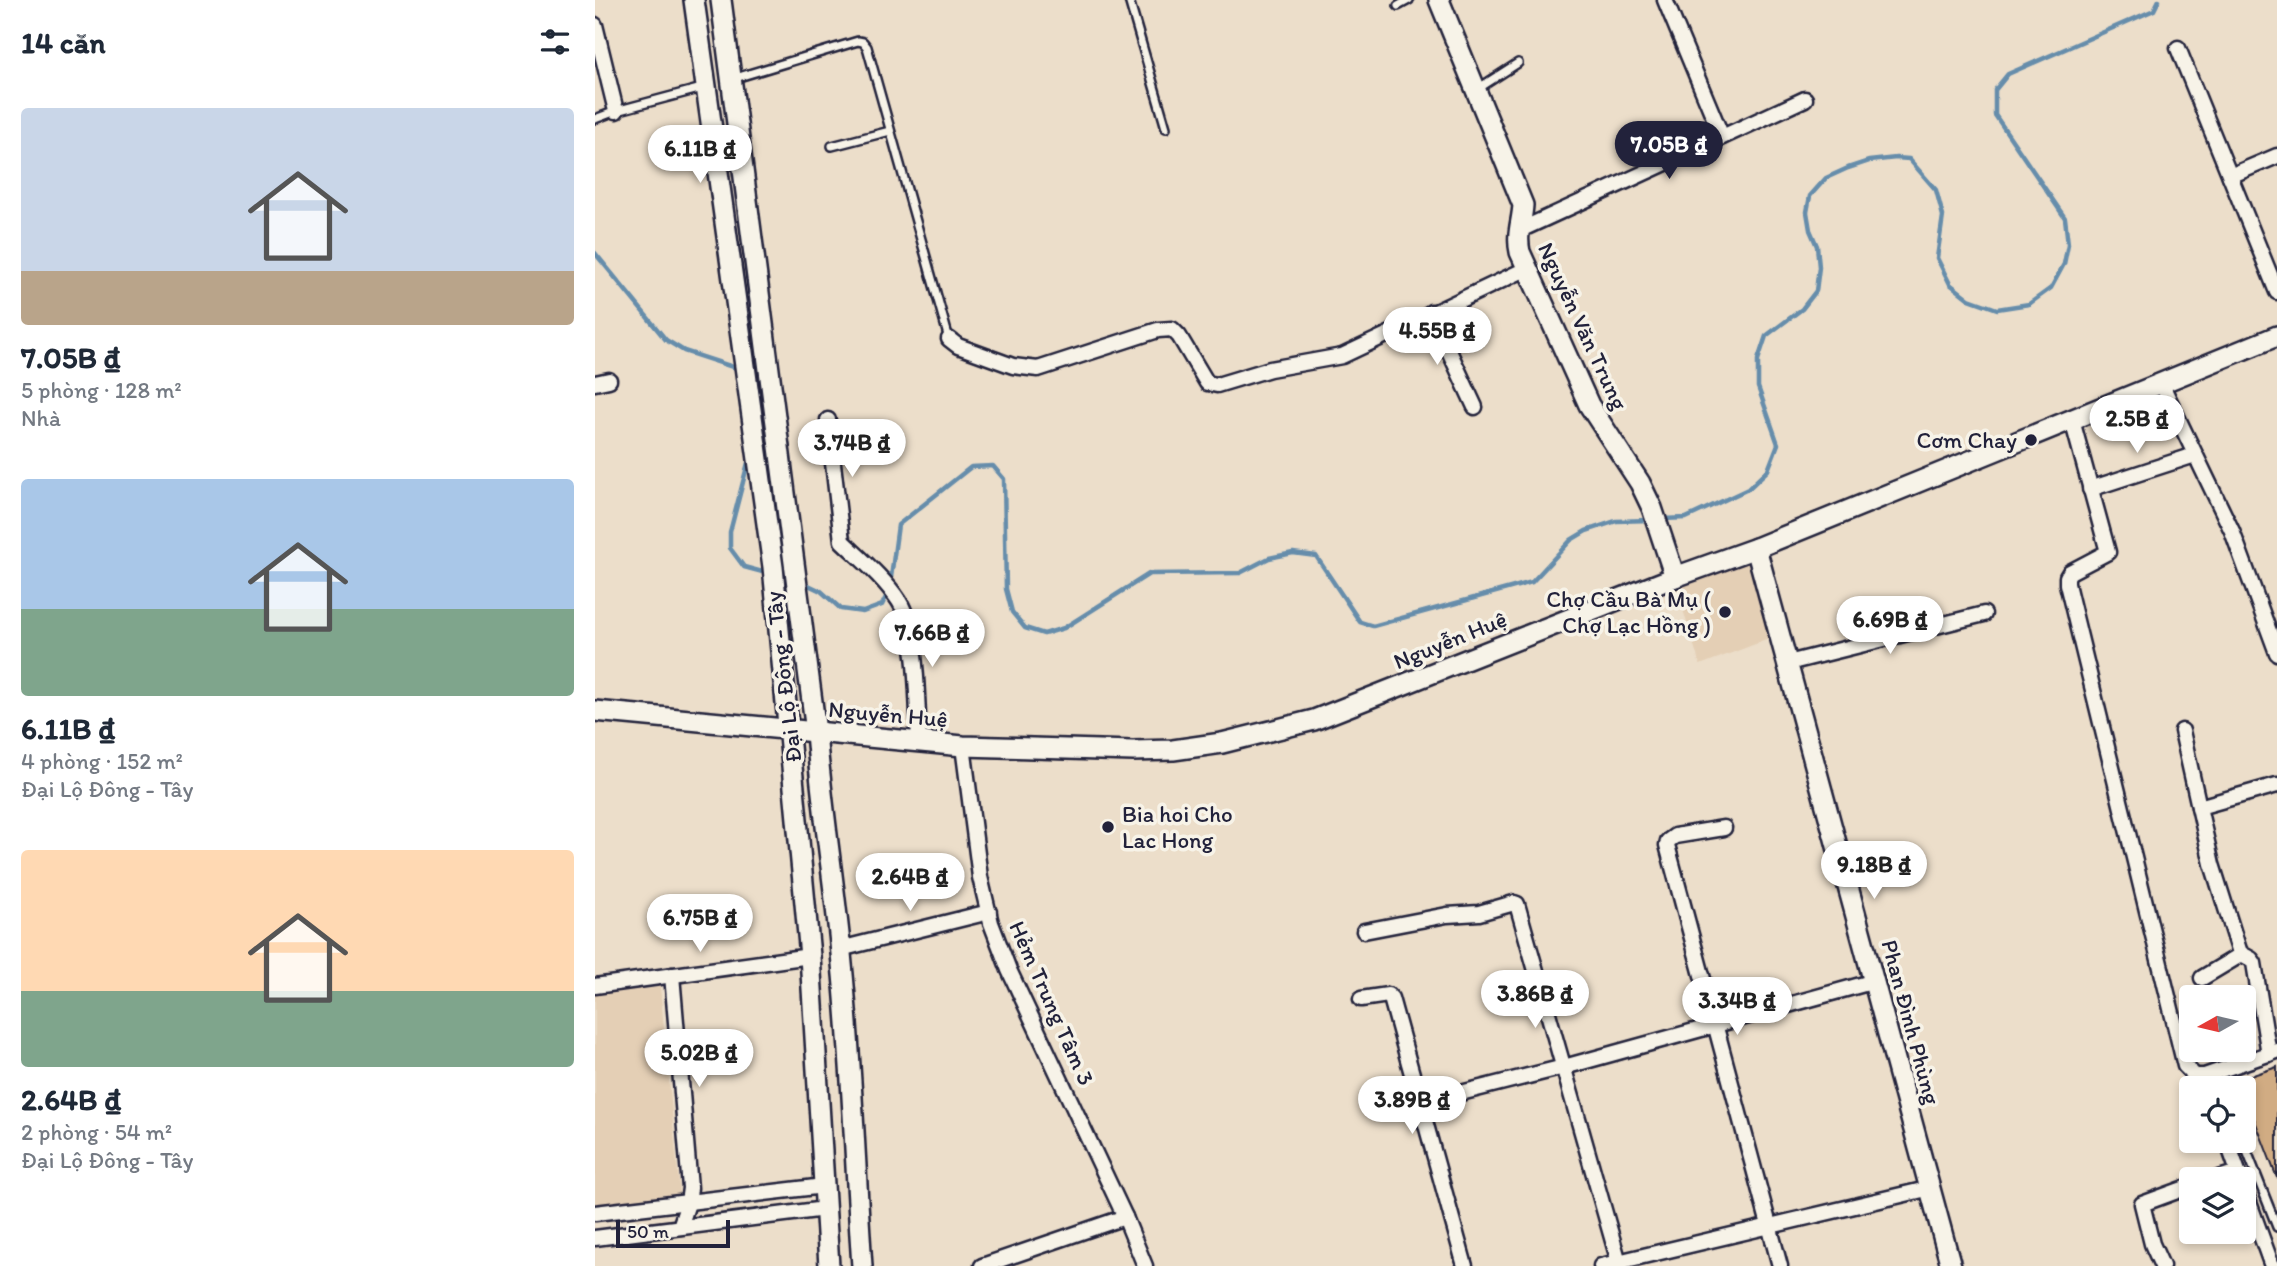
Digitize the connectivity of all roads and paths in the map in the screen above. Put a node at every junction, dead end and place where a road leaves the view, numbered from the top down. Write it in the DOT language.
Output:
graph roads {
  1 [pos="694,0"];
  2 [pos="720,0"];
  3 [pos="1129,0"];
  4 [pos="1409,0"];
  5 [pos="1439,0"];
  6 [pos="1665,0"];
  7 [pos="1398,6"];
  8 [pos="595,25"];
  9 [pos="2178,48"];
  10 [pos="1518,63"];
  11 [pos="731,80"];
  12 [pos="706,87"];
  13 [pos="1475,90"];
  14 [pos="1805,99"];
  15 [pos="616,110"];
  16 [pos="595,119"];
  17 [pos="1166,128"];
  18 [pos="890,131"];
  19 [pos="1722,137"];
  20 [pos="832,146"];
  21 [pos="2277,156"];
  22 [pos="2230,176"];
  23 [pos="1517,231"];
  24 [pos="1528,268"];
  25 [pos="2277,292"];
  26 [pos="1431,312"];
  27 [pos="2277,336"];
  28 [pos="949,339"];
  29 [pos="2161,383"];
  30 [pos="1475,407"];
  31 [pos="2072,419"];
  32 [pos="828,420"];
  33 [pos="2195,455"];
  34 [pos="2090,489"];
  35 [pos="1756,548"];
  36 [pos="1675,578"];
  37 [pos="1984,614"];
  38 [pos="2277,653"];
  39 [pos="1788,663"];
  40 [pos="595,711"];
  41 [pos="789,729"];
  42 [pos="2182,731"];
  43 [pos="816,732"];
  44 [pos="919,741"];
  45 [pos="963,746"];
  46 [pos="2277,785"];
  47 [pos="2199,807"];
  48 [pos="1724,828"];
  49 [pos="989,912"];
  50 [pos="1364,931"];
  51 [pos="841,949"];
  52 [pos="2240,953"];
  53 [pos="810,956"];
  54 [pos="672,975"];
  55 [pos="2202,978"];
  56 [pos="1875,981"];
  57 [pos="595,986"];
  58 [pos="1361,999"];
  59 [pos="1716,1024"];
  60 [pos="2273,1052"];
  61 [pos="1564,1068"];
  62 [pos="2195,1076"];
  63 [pos="2219,1076"];
  64 [pos="1421,1103"];
  65 [pos="2248,1153"];
  66 [pos="824,1186"];
  67 [pos="1931,1188"];
  68 [pos="2179,1190"];
  69 [pos="688,1203"];
  70 [pos="825,1209"];
  71 [pos="595,1213"];
  72 [pos="1125,1217"];
  73 [pos="2256,1222"];
  74 [pos="680,1227"];
  75 [pos="1768,1227"];
  76 [pos="2277,1227"];
  77 [pos="595,1238"];
  78 [pos="1620,1264"];
  79 [pos="829,1266"];
  80 [pos="862,1266"];
  81 [pos="982,1266"];
  82 [pos="1145,1266"];
  83 [pos="1465,1266"];
  84 [pos="1601,1266"];
  85 [pos="1780,1266"];
  86 [pos="1951,1266"];
  87 [pos="2162,1266"];
  88 [pos="2272,1266"];
  1 -- 12 [label="street, Đại Lộ Đông - Tây"];
  2 -- 11 [label="street, Đại Lộ Đông - Tây"];
  3 -- 17 [label="lane"];
  4 -- 7 [label="lane"];
  5 -- 13 [label="street, Nguyễn Văn Trung"];
  6 -- 19 [label="street"];
  8 -- 15 [label="street"];
  9 -- 22 [label="street"];
  10 -- 13 [label="lane"];
  11 -- 18 [label="lane"];
  11 -- 43 [label="street, Đại Lộ Đông - Tây"];
  12 -- 15 [label="lane"];
  12 -- 41 [label="street, Đại Lộ Đông - Tây"];
  13 -- 23 [label="street, Nguyễn Văn Trung"];
  14 -- 19 [label="street"];
  15 -- 16 [label="lane"];
  18 -- 20 [label="lane"];
  18 -- 28 [label="lane"];
  19 -- 23 [label="street"];
  21 -- 22 [label="street"];
  22 -- 25 [label="street"];
  23 -- 24 [label="street, Nguyễn Văn Trung"];
  24 -- 26 [label="street"];
  24 -- 36 [label="street, Nguyễn Văn Trung"];
  26 -- 28 [label="street"];
  26 -- 30 [label="street"];
  27 -- 29 [label="street, Nguyễn Huệ"];
  29 -- 31 [label="street, Nguyễn Huệ"];
  29 -- 33 [label="street"];
  31 -- 34 [label="street"];
  31 -- 35 [label="street, Nguyễn Huệ"];
  32 -- 44 [label="street"];
  33 -- 34 [label="street"];
  33 -- 38 [label="street"];
  34 -- 62 [label="street"];
  35 -- 36 [label="street, Nguyễn Huệ"];
  35 -- 39 [label="street, Phan Đình Phùng"];
  36 -- 45 [label="street, Nguyễn Huệ"];
  37 -- 39 [label="street"];
  39 -- 56 [label="street, Phan Đình Phùng"];
  40 -- 41 [label="street, Nguyễn Huệ"];
  41 -- 43 [label="street, Nguyễn Huệ"];
  41 -- 53 [label="street, Đại Lộ Đông - Tây"];
  42 -- 47 [label="street"];
  43 -- 44 [label="street, Nguyễn Huệ"];
  43 -- 51 [label="street, Đại Lộ Đông - Tây"];
  44 -- 45 [label="street, Nguyễn Huệ"];
  45 -- 49 [label="street, Hẻm Trung Tâm 3"];
  46 -- 47 [label="street"];
  47 -- 52 [label="street"];
  48 -- 59 [label="street"];
  49 -- 51 [label="street"];
  49 -- 72 [label="street, Hẻm Trung Tâm 3"];
  50 -- 61 [label="street"];
  51 -- 80 [label="street, Đại Lộ Đông - Tây"];
  52 -- 55 [label="street"];
  52 -- 60 [label="street"];
  53 -- 54 [label="street"];
  53 -- 66 [label="street, Đại Lộ Đông - Tây"];
  54 -- 57 [label="street"];
  54 -- 69 [label="street"];
  56 -- 59 [label="street"];
  56 -- 67 [label="street, Phan Đình Phùng"];
  58 -- 64 [label="street"];
  59 -- 61 [label="street"];
  59 -- 75 [label="street"];
  60 -- 63 [label="street"];
  61 -- 64 [label="street"];
  61 -- 78 [label="street"];
  64 -- 83 [label="street"];
  65 -- 76 [label="lane"];
  66 -- 69 [label="street"];
  66 -- 70 [label="street, Đại Lộ Đông - Tây"];
  67 -- 75 [label="street"];
  67 -- 86 [label="street, Phan Đình Phùng"];
  68 -- 87 [label="street"];
  69 -- 71 [label="street"];
  69 -- 74 [label="street"];
  70 -- 74 [label="street"];
  70 -- 79 [label="street, Đại Lộ Đông - Tây"];
  72 -- 81 [label="street"];
  72 -- 82 [label="street, Hẻm Trung Tâm 3"];
  73 -- 88 [label="street"];
  74 -- 77 [label="street"];
  75 -- 78 [label="street"];
  75 -- 85 [label="street"];
  78 -- 84 [label="street"];
}
